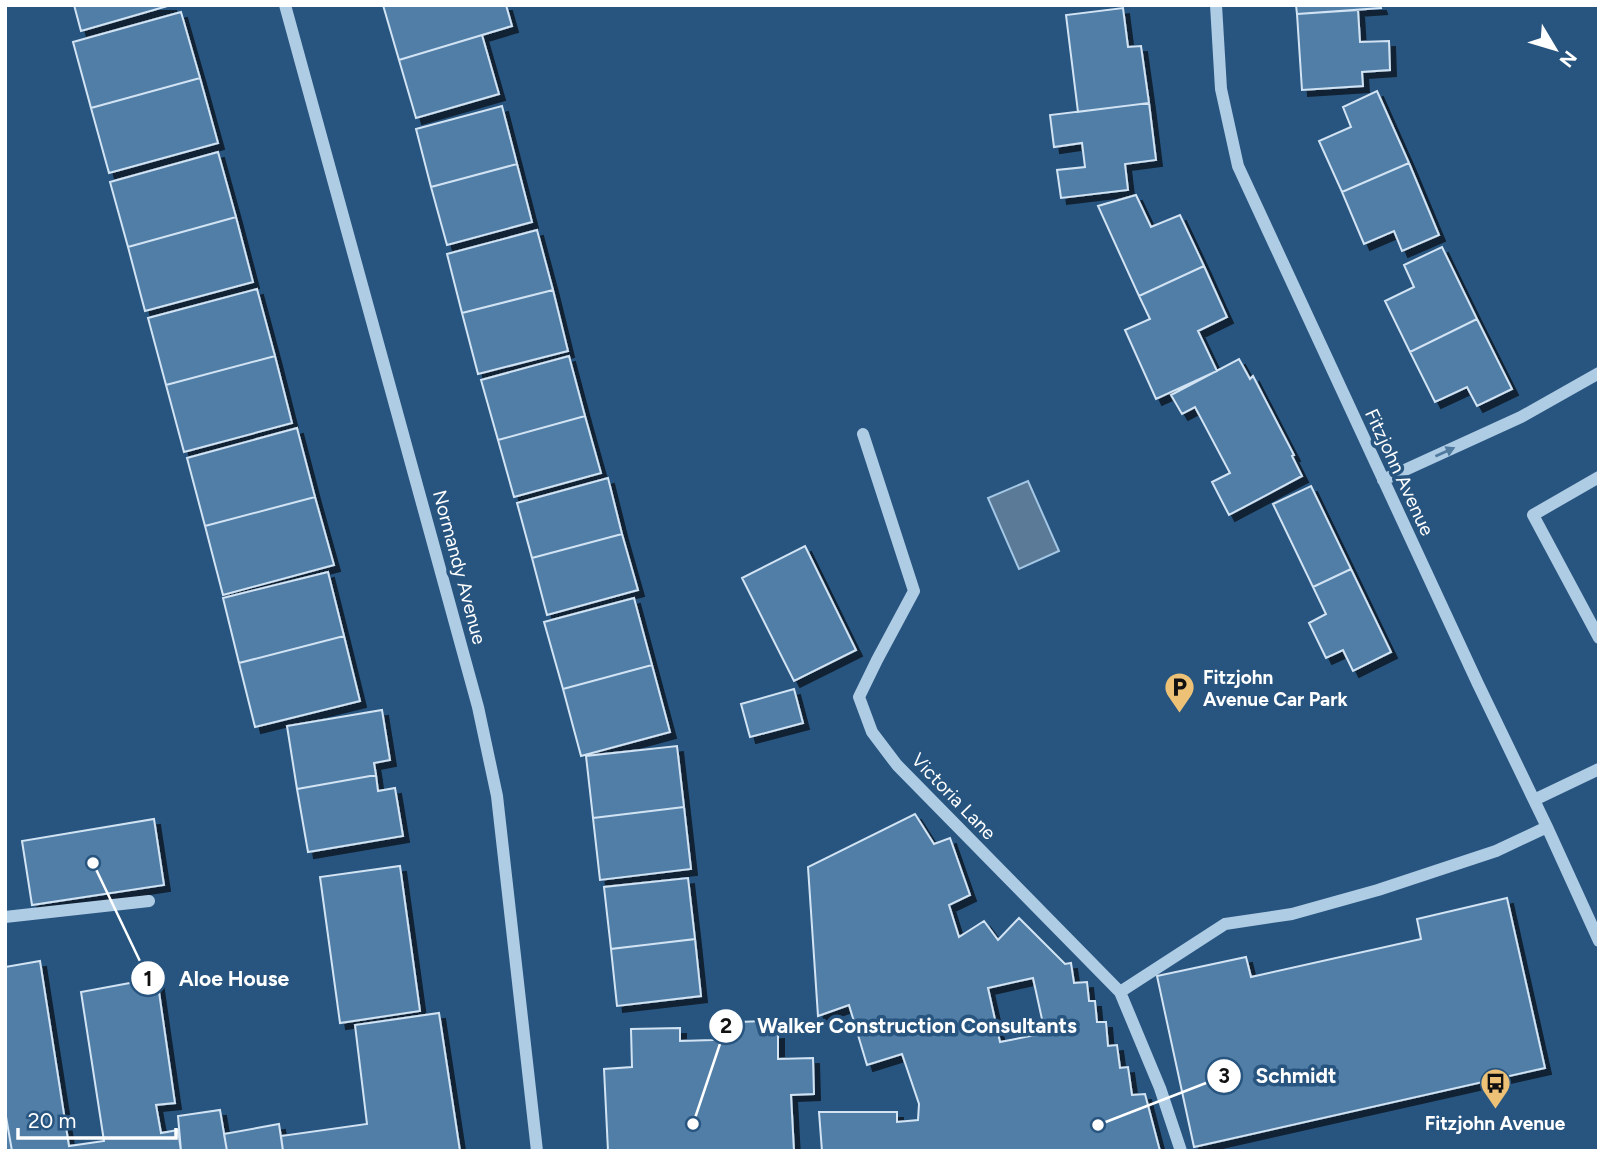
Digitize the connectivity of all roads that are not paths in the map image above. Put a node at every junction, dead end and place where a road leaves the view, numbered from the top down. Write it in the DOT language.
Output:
graph roads {
  1 [pos="285,5"];
  2 [pos="1216,5"];
  3 [pos="1599,373"];
  4 [pos="863,434"];
  5 [pos="1599,477"];
  6 [pos="1383,480"];
  7 [pos="1599,638"];
  8 [pos="1599,769"];
  9 [pos="1534,800"];
  10 [pos="1547,827"];
  11 [pos="149,901"];
  12 [pos="5,917"];
  13 [pos="1599,941"];
  14 [pos="1120,992"];
  15 [pos="537,1151"];
  16 [pos="1181,1151"];
  1 -- 15 [label="street, Normandy Avenue"];
  2 -- 6 [label="street, Fitzjohn Avenue"];
  6 -- 3 [label="street, one-way"];
  4 -- 14 [label="street, Victoria Lane"];
  5 -- 7 [label="street"];
  6 -- 9 [label="street, Fitzjohn Avenue"];
  8 -- 9 [label="street"];
  9 -- 10 [label="street, Fitzjohn Avenue"];
  10 -- 13 [label="street, Fitzjohn Avenue"];
  10 -- 14 [label="street"];
  11 -- 12 [label="street"];
  14 -- 16 [label="street, Victoria Lane"];
}
